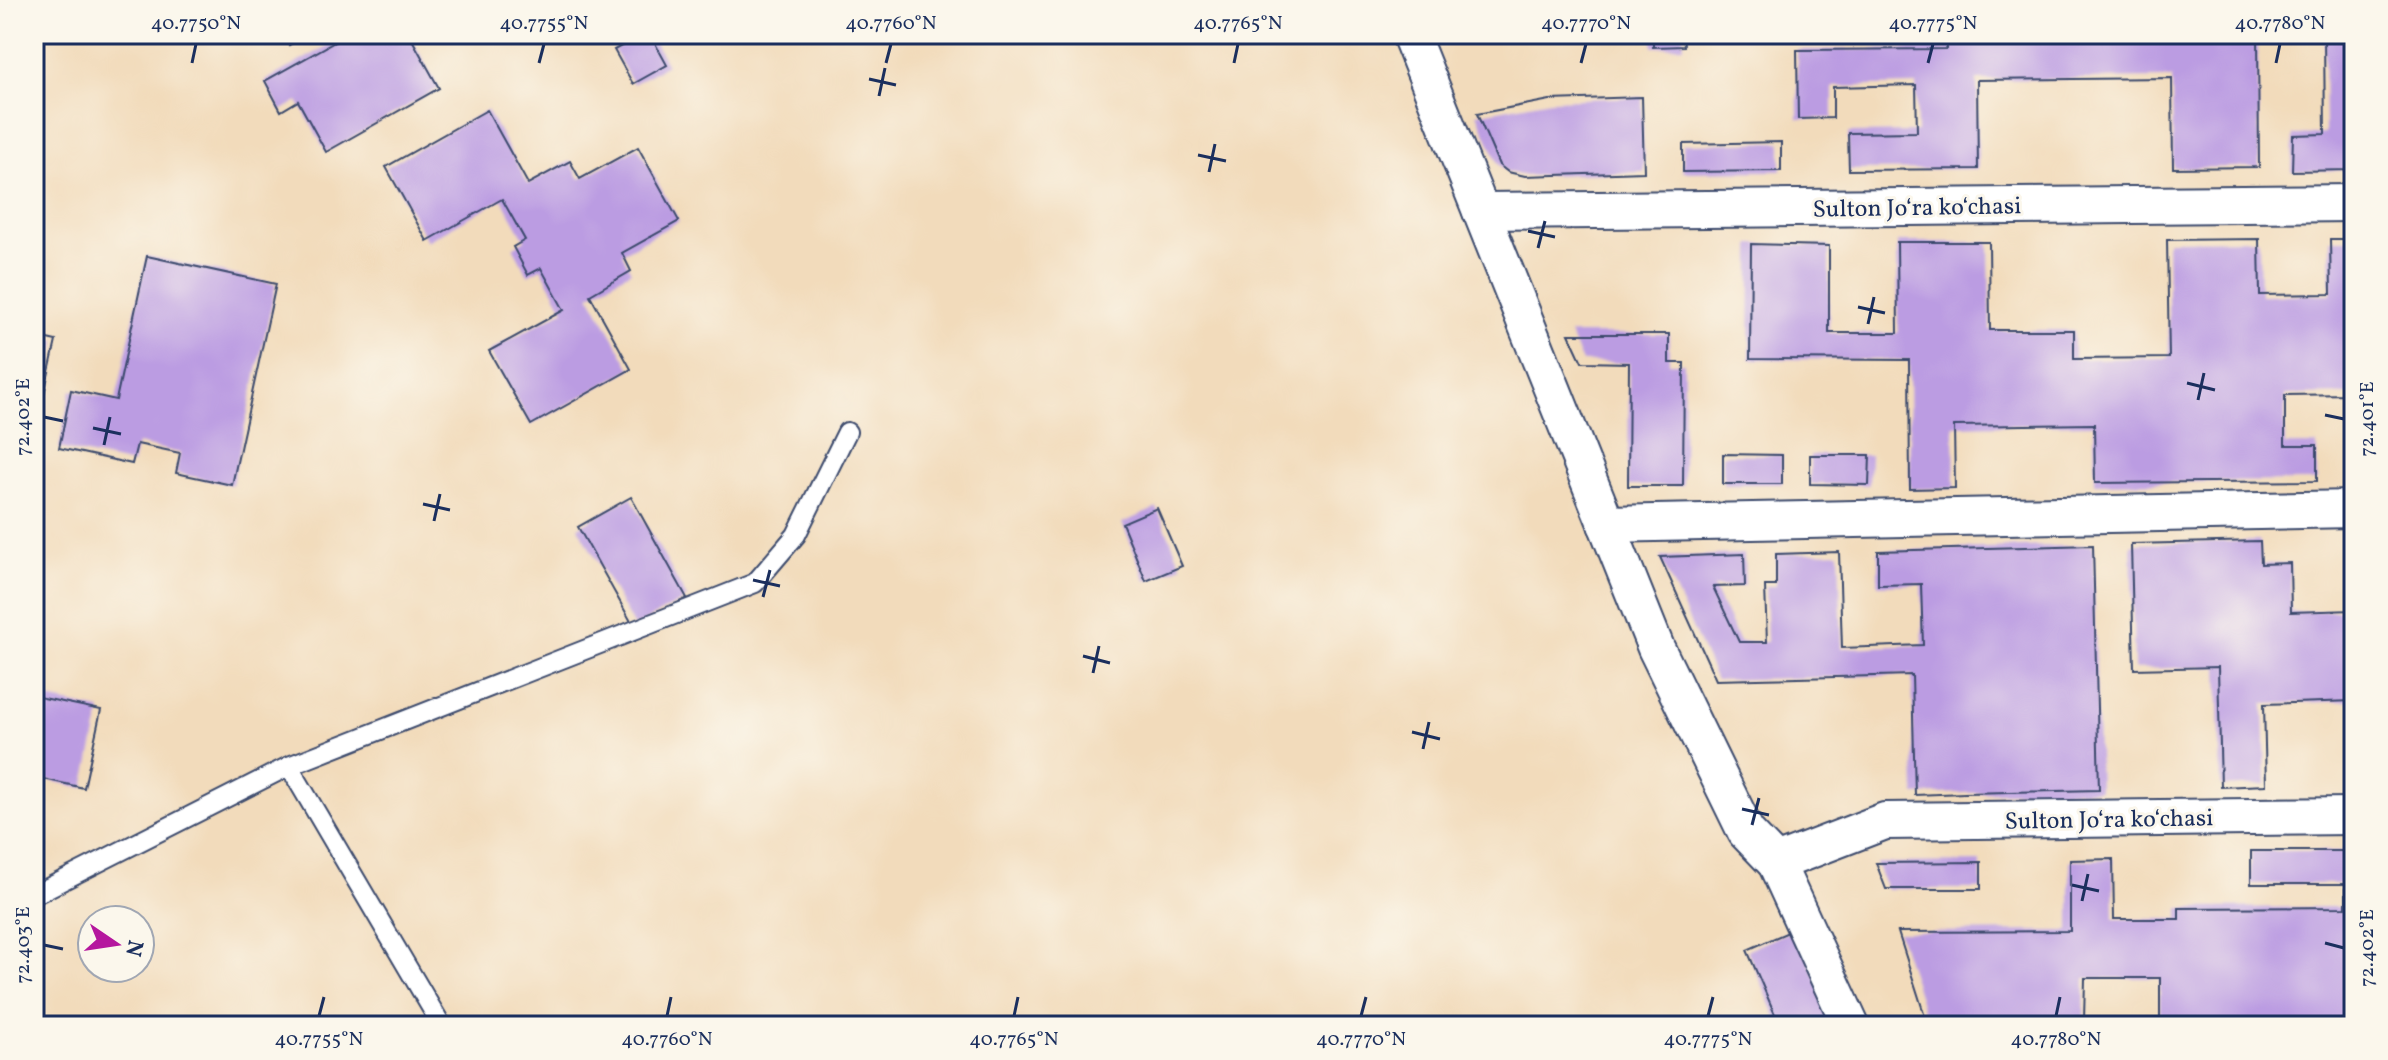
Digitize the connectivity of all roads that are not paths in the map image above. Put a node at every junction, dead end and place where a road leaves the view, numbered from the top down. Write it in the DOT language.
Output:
graph roads {
  1 [pos="1410,34"];
  2 [pos="2354,203"];
  3 [pos="1481,211"];
  4 [pos="847,432"];
  5 [pos="2354,509"];
  6 [pos="1606,524"];
  7 [pos="289,766"];
  8 [pos="2354,816"];
  9 [pos="1776,863"];
  10 [pos="34,895"];
  11 [pos="442,1026"];
  12 [pos="1851,1026"];
  1 -- 3 [label="street"];
  2 -- 3 [label="street, Sulton Joʻra koʻchasi"];
  3 -- 6 [label="street"];
  4 -- 7 [label="lane"];
  5 -- 6 [label="street"];
  6 -- 9 [label="street"];
  7 -- 10 [label="lane"];
  7 -- 11 [label="lane"];
  8 -- 9 [label="street, Sulton Joʻra koʻchasi"];
  9 -- 12 [label="street"];
}
